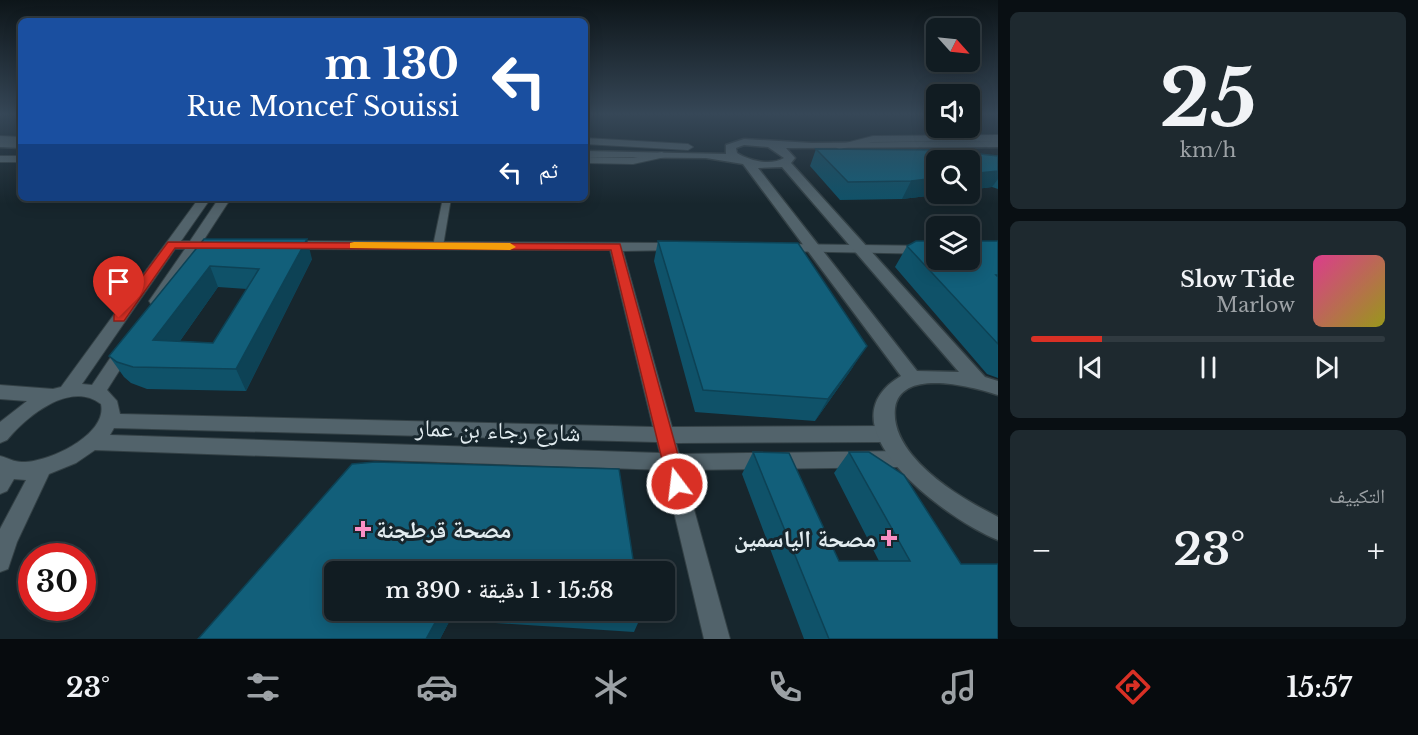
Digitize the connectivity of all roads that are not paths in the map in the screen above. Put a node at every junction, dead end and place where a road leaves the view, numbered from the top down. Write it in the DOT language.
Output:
graph roads {
  1 [pos="669,145"];
  2 [pos="722,145"];
  3 [pos="734,145"];
  4 [pos="770,145"];
  5 [pos="810,145"];
  6 [pos="845,145"];
  7 [pos="933,145"];
  8 [pos="839,146"];
  9 [pos="588,147"];
  10 [pos="688,147"];
  11 [pos="998,151"];
  12 [pos="0,153"];
  13 [pos="18,153"];
  14 [pos="851,153"];
  15 [pos="588,154"];
  16 [pos="662,155"];
  17 [pos="880,157"];
  18 [pos="0,159"];
  19 [pos="18,159"];
  20 [pos="588,160"];
  21 [pos="743,161"];
  22 [pos="787,162"];
  23 [pos="203,201"];
  24 [pos="223,201"];
  25 [pos="446,201"];
  26 [pos="193,244"];
  27 [pos="237,244"];
  28 [pos="172,245"];
  29 [pos="272,245"];
  30 [pos="438,246"];
  31 [pos="615,247"];
  32 [pos="688,247"];
  33 [pos="769,248"];
  34 [pos="815,248"];
  35 [pos="861,248"];
  36 [pos="926,250"];
  37 [pos="148,313"];
  38 [pos="135,333"];
  39 [pos="913,379"];
  40 [pos="978,381"];
  41 [pos="998,388"];
  42 [pos="0,392"];
  43 [pos="97,392"];
  44 [pos="60,394"];
  45 [pos="109,421"];
  46 [pos="888,434"];
  47 [pos="0,435"];
  48 [pos="662,435"];
  49 [pos="93,442"];
  50 [pos="902,459"];
  51 [pos="671,462"];
  52 [pos="42,468"];
  53 [pos="2,471"];
  54 [pos="998,529"];
  55 [pos="0,561"];
  56 [pos="717,639"];
  1 -- 10 [label="street"];
  2 -- 10 [label="street"];
  3 -- 21 [label="street"];
  4 -- 22 [label="street"];
  5 -- 8 [label="street"];
  6 -- 8 [label="street"];
  7 -- 8 [label="street"];
  9 -- 10 [label="street"];
  11 -- 14 [label="street"];
  12 -- 13 [label="street"];
  14 -- 17 [label="street"];
  14 -- 22 [label="street"];
  15 -- 16 [label="street"];
  16 -- 20 [label="street"];
  16 -- 21 [label="street"];
  18 -- 19 [label="street"];
  21 -- 22 [label="street"];
  21 -- 34 [label="street"];
  22 -- 35 [label="street"];
  23 -- 28 [label="street"];
  24 -- 26 [label="street"];
  25 -- 30 [label="street"];
  26 -- 27 [label="street"];
  26 -- 28 [label="street"];
  26 -- 37 [label="street"];
  28 -- 44 [label="street"];
  29 -- 30 [label="street"];
  30 -- 31 [label="street"];
  31 -- 32 [label="street"];
  31 -- 48 [label="street"];
  33 -- 34 [label="street"];
  34 -- 35 [label="street"];
  34 -- 39 [label="street"];
  35 -- 36 [label="street"];
  35 -- 40 [label="street"];
  38 -- 43 [label="street"];
  39 -- 40 [label="street"];
  39 -- 46 [label="street"];
  40 -- 41 [label="street"];
  42 -- 44 [label="street"];
  43 -- 44 [label="street"];
  43 -- 45 [label="street"];
  44 -- 47 [label="street"];
  45 -- 48 [label="street, شارع رجاء بن عمار"];
  45 -- 49 [label="street"];
  46 -- 48 [label="street, شارع رجاء بن عمار"];
  46 -- 50 [label="street"];
  48 -- 51 [label="street"];
  49 -- 51 [label="street, شارع رجاء بن عمار"];
  49 -- 52 [label="street"];
  50 -- 51 [label="street, شارع رجاء بن عمار"];
  50 -- 54 [label="street"];
  51 -- 56 [label="street"];
  52 -- 53 [label="street"];
  52 -- 55 [label="street"];
}
